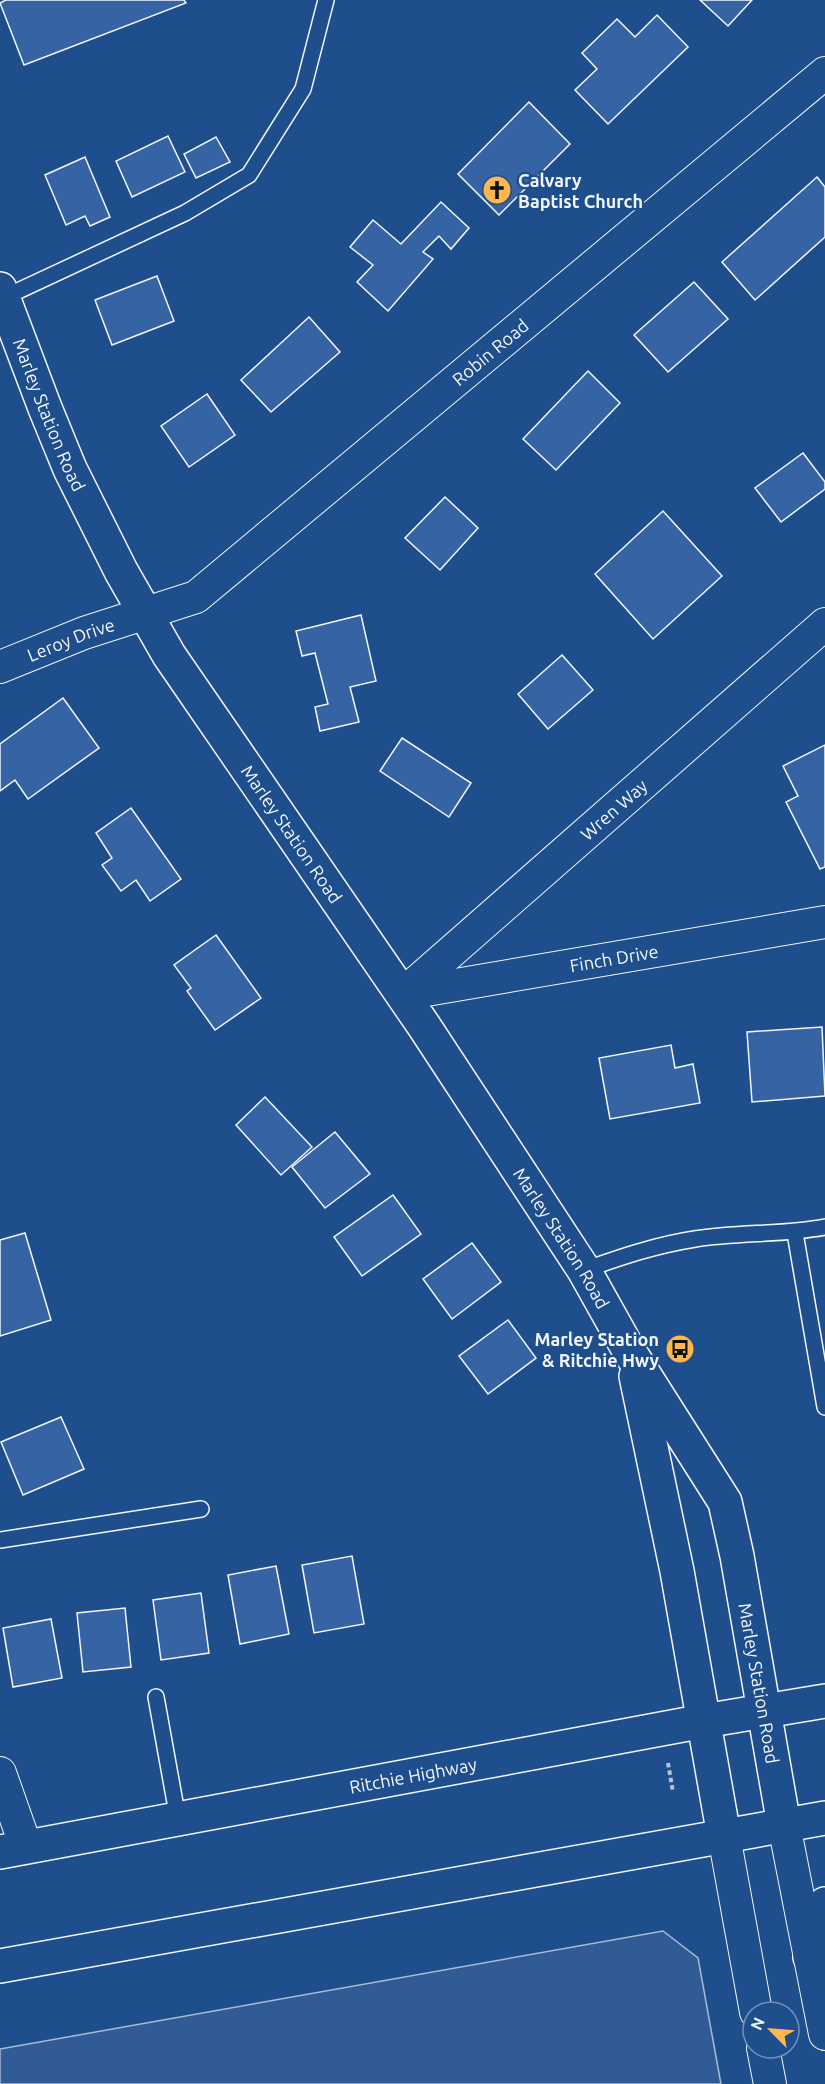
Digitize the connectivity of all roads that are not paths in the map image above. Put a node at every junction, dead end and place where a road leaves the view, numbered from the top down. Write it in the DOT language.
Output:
graph roads {
  1 [pos="326,0"];
  2 [pos="825,73"];
  3 [pos="2,293"];
  4 [pos="144,613"];
  5 [pos="825,624"];
  6 [pos="0,667"];
  7 [pos="825,922"];
  8 [pos="403,994"];
  9 [pos="825,1227"];
  10 [pos="795,1233"];
  11 [pos="584,1270"];
  12 [pos="631,1354"];
  13 [pos="825,1407"];
  14 [pos="201,1509"];
  15 [pos="0,1540"];
  16 [pos="156,1697"];
  17 [pos="825,1701"];
  18 [pos="764,1711"];
  19 [pos="704,1721"];
  20 [pos="0,1773"];
  21 [pos="825,1818"];
  22 [pos="178,1819"];
  23 [pos="784,1825"];
  24 [pos="724,1836"];
  25 [pos="13,1849"];
  26 [pos="825,1904"];
  27 [pos="810,1957"];
  28 [pos="0,1966"];
  29 [pos="754,2000"];
  30 [pos="825,2034"];
  31 [pos="765,2060"];
  32 [pos="770,2084"];
  1 -- 3 [label="lane"];
  2 -- 4 [label="street, Robin Road"];
  3 -- 4 [label="main road, Marley Station Road"];
  4 -- 6 [label="street, Leroy Drive"];
  4 -- 8 [label="main road, Marley Station Road"];
  5 -- 8 [label="street, Wren Way"];
  7 -- 8 [label="street, Finch Drive"];
  8 -- 11 [label="main road, Marley Station Road"];
  9 -- 10 [label="lane"];
  10 -- 11 [label="lane"];
  10 -- 13 [label="lane"];
  11 -- 12 [label="main road, Marley Station Road"];
  12 -- 18 [label="main road, Marley Station Road"];
  12 -- 19 [label="main road, Marley Station Road"];
  14 -- 15 [label="lane"];
  16 -- 22 [label="lane"];
  17 -- 18 [label="main road, Ritchie Highway"];
  18 -- 19 [label="main road, Ritchie Highway"];
  18 -- 23 [label="main road, Marley Station Road"];
  19 -- 22 [label="main road, Ritchie Highway"];
  19 -- 24 [label="main road, Marley Station Road"];
  20 -- 25 [label="street"];
  21 -- 23 [label="main road"];
  22 -- 25 [label="main road, Ritchie Highway"];
  23 -- 24 [label="main road"];
  23 -- 27 [label="street"];
  24 -- 28 [label="main road"];
  24 -- 29 [label="street"];
  26 -- 27 [label="main road"];
  27 -- 30 [label="street"];
  31 -- 32 [label="street"];
}
